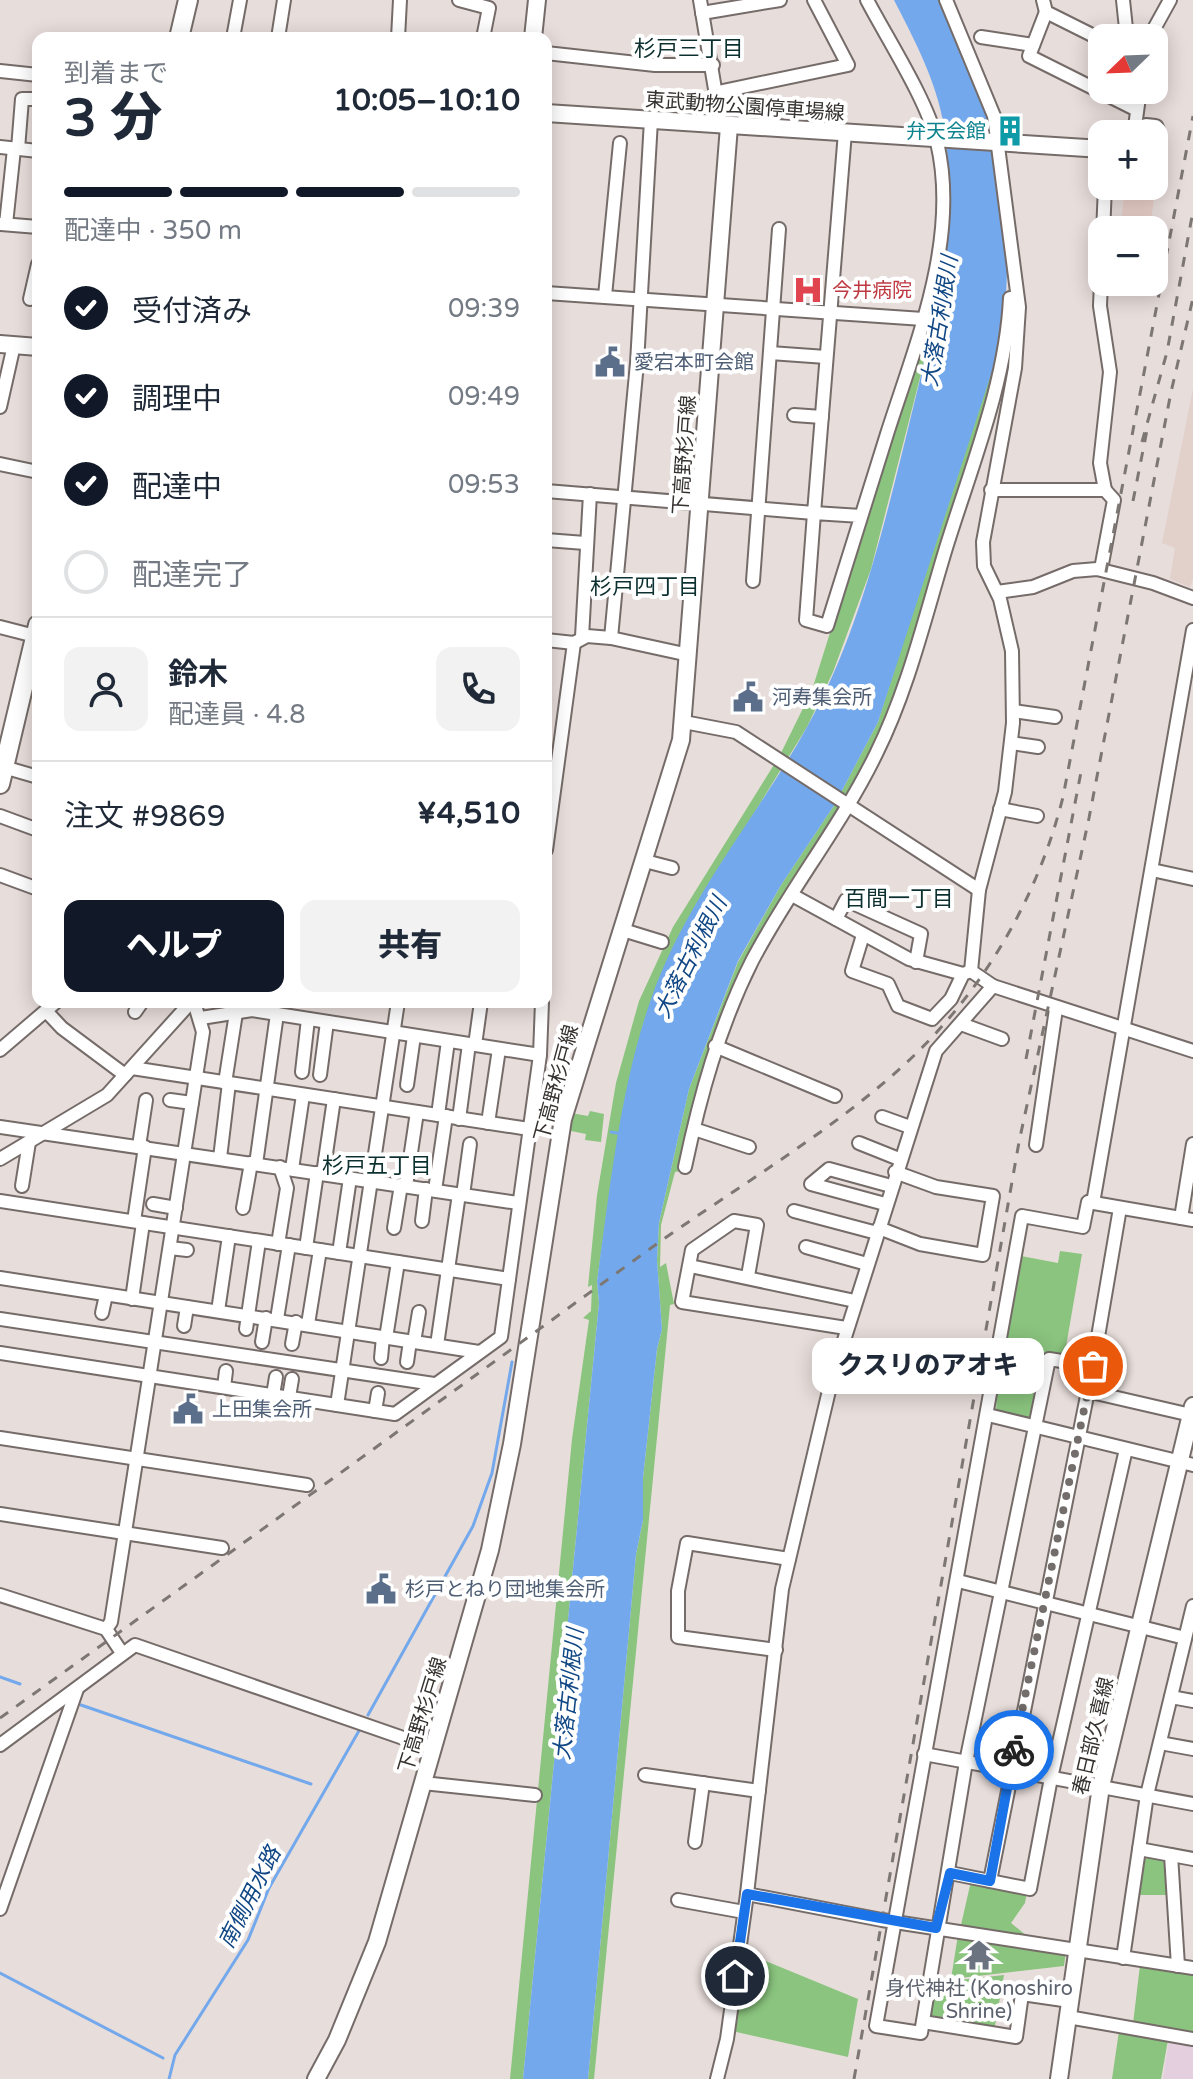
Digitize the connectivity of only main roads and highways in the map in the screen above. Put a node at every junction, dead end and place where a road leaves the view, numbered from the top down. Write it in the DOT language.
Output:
graph roads {
  1 [pos="188,0"];
  2 [pos="537,0"];
  3 [pos="180,32"];
  4 [pos="534,32"];
  5 [pos="552,113"];
  6 [pos="725,125"];
  7 [pos="1088,148"];
  8 [pos="7,344"];
  9 [pos="32,346"];
  10 [pos="32,650"];
  11 [pos="8,718"];
  12 [pos="2,766"];
  13 [pos="0,784"];
  14 [pos="1192,1411"];
  15 [pos="1186,1464"];
  16 [pos="316,2079"];
  17 [pos="1059,2079"];
  1 -- 3 [label="highway"];
  2 -- 4 [label="main road"];
  5 -- 6 [label="main road, 東武動物公園停車場線"];
  6 -- 7 [label="main road, 東武動物公園停車場線"];
  6 -- 16 [label="main road, 下高野杉戸線"];
  8 -- 9 [label="main road"];
  10 -- 11 [label="highway"];
  11 -- 12 [label="highway"];
  12 -- 13 [label="highway"];
  14 -- 15 [label="main road, 春日部久喜線"];
  15 -- 17 [label="main road, 春日部久喜線"];
}
